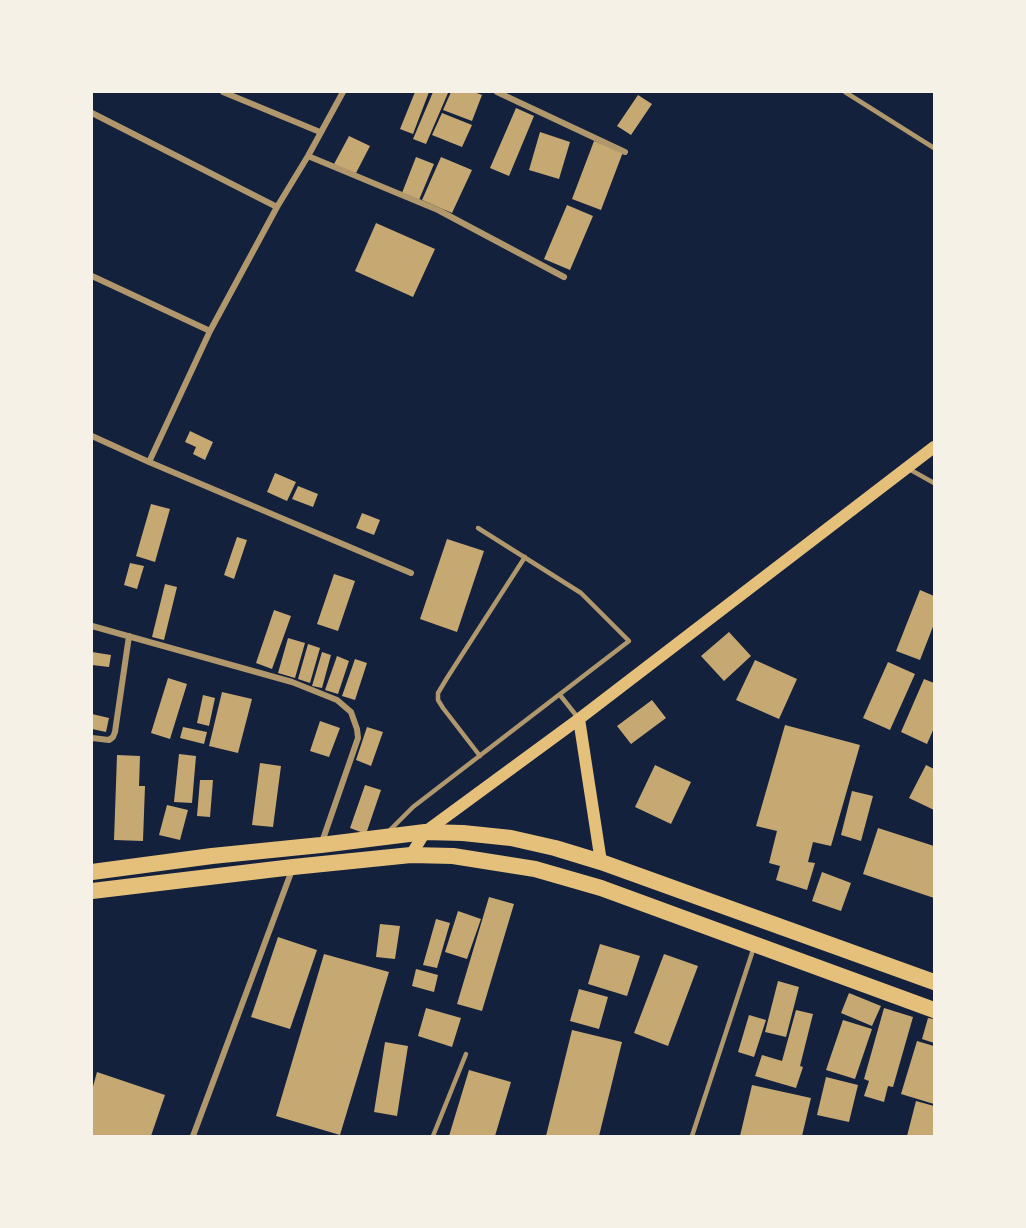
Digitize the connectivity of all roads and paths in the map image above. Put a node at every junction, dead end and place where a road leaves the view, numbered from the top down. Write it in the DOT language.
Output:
graph roads {
  1 [pos="223,92"];
  2 [pos="343,92"];
  3 [pos="497,92"];
  4 [pos="845,92"];
  5 [pos="92,113"];
  6 [pos="320,132"];
  7 [pos="934,148"];
  8 [pos="625,152"];
  9 [pos="308,156"];
  10 [pos="277,207"];
  11 [pos="92,276"];
  12 [pos="564,277"];
  13 [pos="210,331"];
  14 [pos="92,436"];
  15 [pos="934,447"];
  16 [pos="149,462"];
  17 [pos="907,468"];
  18 [pos="934,483"];
  19 [pos="478,528"];
  20 [pos="525,557"];
  21 [pos="411,573"];
  22 [pos="92,626"];
  23 [pos="129,636"];
  24 [pos="560,695"];
  25 [pos="579,719"];
  26 [pos="92,738"];
  27 [pos="480,756"];
  28 [pos="425,832"];
  29 [pos="382,837"];
  30 [pos="321,845"];
  31 [pos="411,855"];
  32 [pos="601,862"];
  33 [pos="293,867"];
  34 [pos="92,872"];
  35 [pos="601,888"];
  36 [pos="92,891"];
  37 [pos="755,944"];
  38 [pos="934,982"];
  39 [pos="934,1010"];
  40 [pos="466,1054"];
  41 [pos="193,1137"];
  42 [pos="432,1137"];
  43 [pos="692,1137"];
  1 -- 6 [label="street"];
  2 -- 6 [label="street"];
  3 -- 8 [label="street"];
  4 -- 7 [label="lane"];
  5 -- 10 [label="street"];
  6 -- 9 [label="street"];
  9 -- 10 [label="street"];
  9 -- 12 [label="street"];
  10 -- 13 [label="street"];
  11 -- 13 [label="street"];
  13 -- 16 [label="street"];
  14 -- 16 [label="street"];
  15 -- 17 [label="main road"];
  16 -- 21 [label="street"];
  17 -- 18 [label="lane"];
  17 -- 25 [label="main road"];
  19 -- 20 [label="lane"];
  20 -- 24 [label="lane"];
  20 -- 27 [label="lane"];
  22 -- 23 [label="street"];
  23 -- 26 [label="street"];
  23 -- 30 [label="street"];
  24 -- 25 [label="lane"];
  24 -- 27 [label="lane"];
  25 -- 28 [label="main road"];
  25 -- 32 [label="main road"];
  27 -- 29 [label="lane"];
  28 -- 29 [label="highway"];
  28 -- 31 [label="main road"];
  28 -- 32 [label="highway"];
  29 -- 30 [label="highway"];
  30 -- 34 [label="highway"];
  31 -- 33 [label="highway"];
  31 -- 35 [label="highway"];
  32 -- 35 [label="highway"];
  32 -- 38 [label="highway"];
  33 -- 36 [label="highway"];
  33 -- 41 [label="street"];
  35 -- 37 [label="highway"];
  37 -- 39 [label="highway"];
  37 -- 43 [label="lane"];
  40 -- 42 [label="lane"];
}
